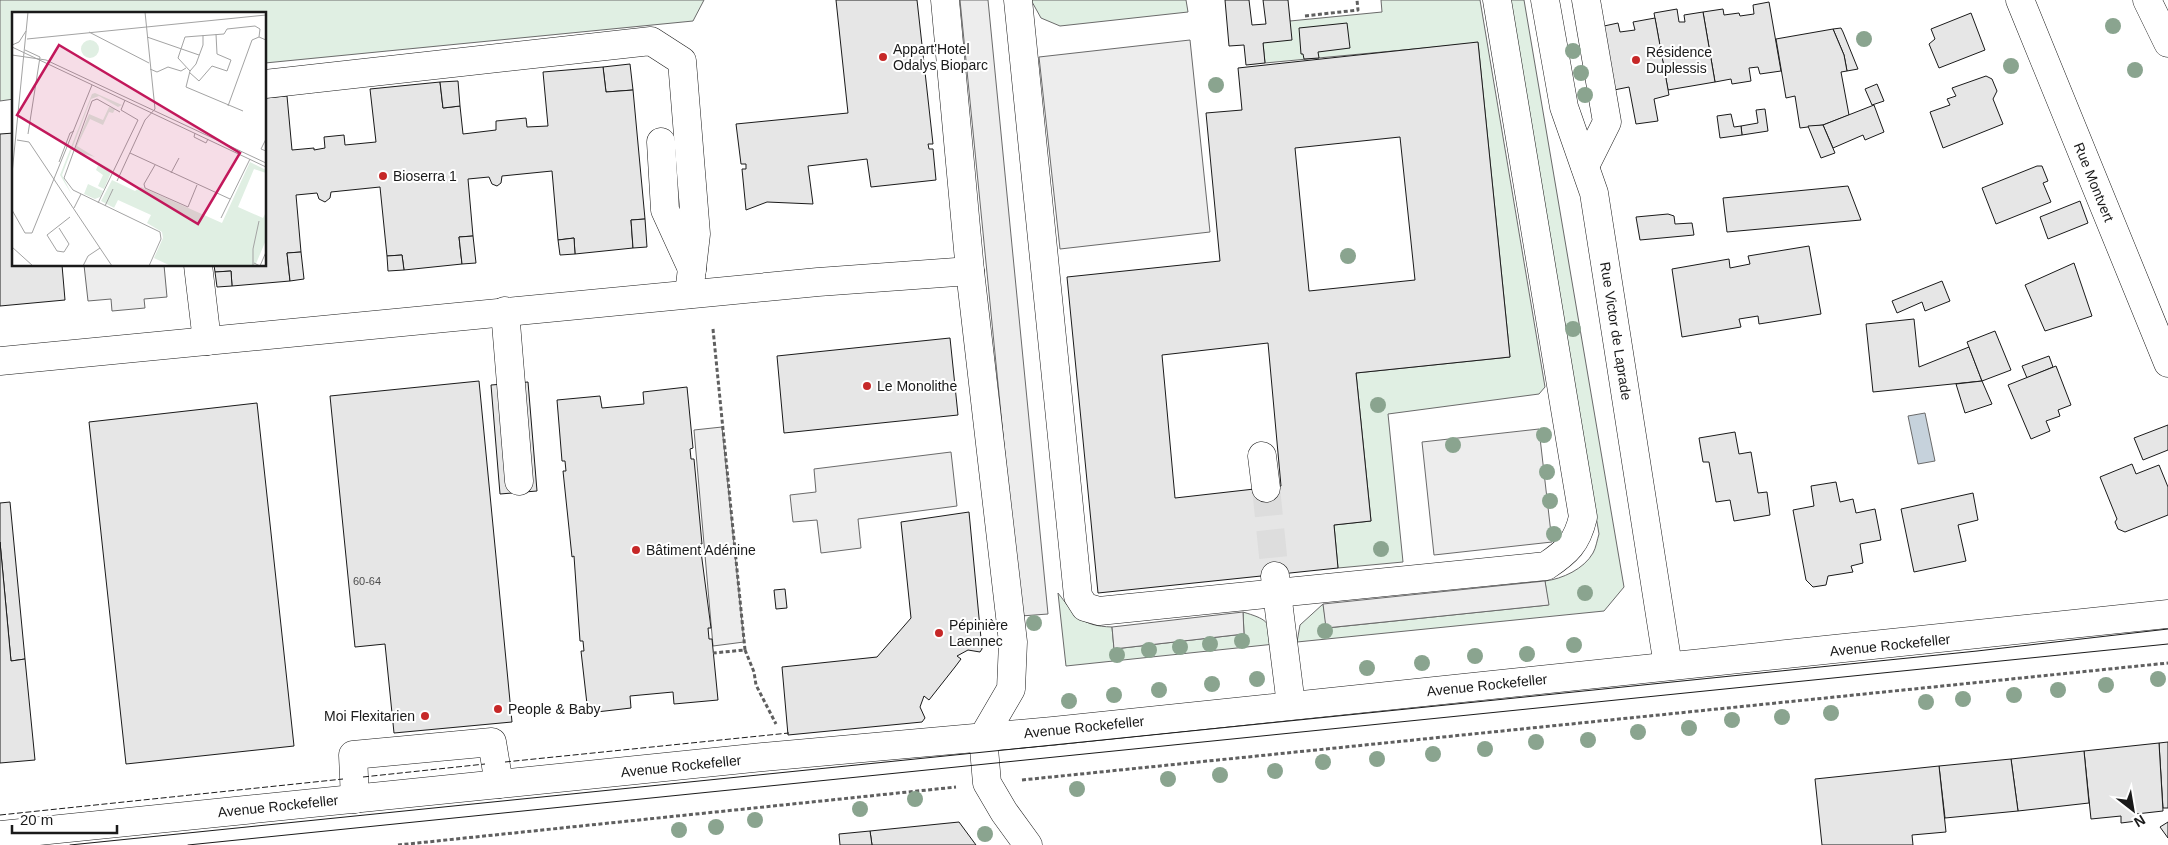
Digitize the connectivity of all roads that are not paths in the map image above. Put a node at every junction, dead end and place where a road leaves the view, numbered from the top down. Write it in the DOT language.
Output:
graph roads {
  1 [pos="946,0"];
  2 [pos="1018,0"];
  3 [pos="1497,0"];
  4 [pos="1545,0"];
  5 [pos="1586,0"];
  6 [pos="2020,0"];
  7 [pos="2147,0"];
  8 [pos="2168,43"];
  9 [pos="266,84"];
  10 [pos="661,142"];
  11 [pos="1585,166"];
  12 [pos="198,266"];
  13 [pos="970,271"];
  14 [pos="690,282"];
  15 [pos="505,311"];
  16 [pos="207,340"];
  17 [pos="0,361"];
  18 [pos="2168,363"];
  19 [pos="1262,456"];
  20 [pos="519,481"];
  21 [pos="1266,488"];
  22 [pos="1276,584"];
  23 [pos="2168,614"];
  24 [pos="1668,666"];
  25 [pos="1291,705"];
  26 [pos="983,737"];
  27 [pos="499,784"];
  28 [pos="354,799"];
  29 [pos="0,835"];
  30 [pos="1028,845"];
  1 -- 13 [label="main road"];
  2 -- 22 [label="main road"];
  3 -- 22 [label="main road"];
  4 -- 11 [label="main road, Rue Victor de Laprade"];
  5 -- 11 [label="main road"];
  6 -- 18 [label="main road, Rue Montvert"];
  7 -- 8 [label="main road"];
  9 -- 14 [label="main road"];
  10 -- 14 [label="main road"];
  11 -- 24 [label="main road, Rue Victor de Laprade"];
  12 -- 16 [label="main road"];
  13 -- 14 [label="main road"];
  13 -- 26 [label="main road"];
  14 -- 15 [label="main road"];
  15 -- 16 [label="main road"];
  15 -- 20 [label="main road"];
  16 -- 17 [label="main road"];
  19 -- 21 [label="main road"];
  22 -- 25 [label="main road"];
  23 -- 24 [label="main road, Avenue Rockefeller"];
  24 -- 25 [label="main road, Avenue Rockefeller"];
  25 -- 26 [label="main road, Avenue Rockefeller"];
  26 -- 27 [label="main road, Avenue Rockefeller"];
  26 -- 30 [label="main road"];
  27 -- 28 [label="main road, Avenue Rockefeller"];
  27 -- 28 [label="main road"];
  28 -- 29 [label="main road, Avenue Rockefeller"];
}
